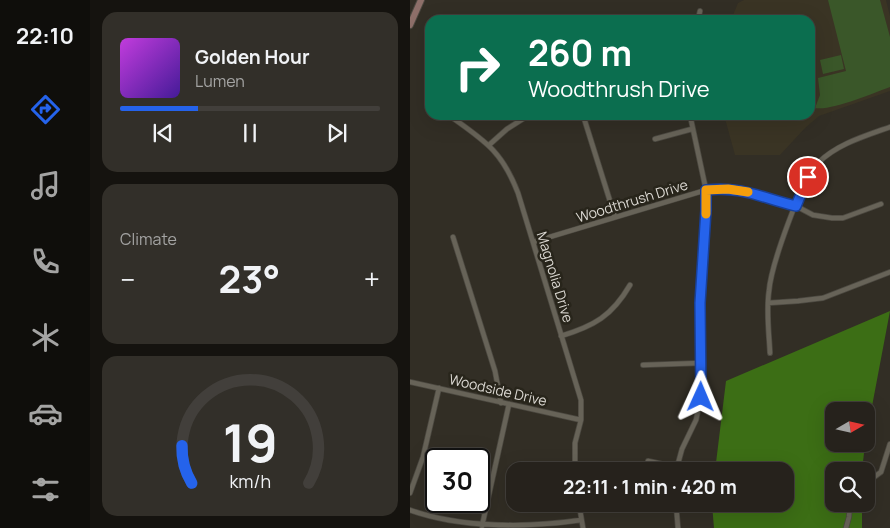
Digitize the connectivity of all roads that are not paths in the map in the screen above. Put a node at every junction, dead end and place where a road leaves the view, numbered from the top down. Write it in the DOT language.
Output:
graph roads {
  1 [pos="421,0"];
  2 [pos="700,11"];
  3 [pos="699,15"];
  4 [pos="410,24"];
  5 [pos="455,120"];
  6 [pos="521,120"];
  7 [pos="585,120"];
  8 [pos="691,120"];
  9 [pos="890,127"];
  10 [pos="692,129"];
  11 [pos="655,139"];
  12 [pos="489,145"];
  13 [pos="706,190"];
  14 [pos="881,204"];
  15 [pos="796,206"];
  16 [pos="615,217"];
  17 [pos="453,236"];
  18 [pos="533,242"];
  19 [pos="890,272"];
  20 [pos="630,285"];
  21 [pos="768,303"];
  22 [pos="561,336"];
  23 [pos="770,353"];
  24 [pos="701,363"];
  25 [pos="643,365"];
  26 [pos="410,382"];
  27 [pos="439,388"];
  28 [pos="502,402"];
  29 [pos="509,404"];
  30 [pos="581,420"];
  31 [pos="890,444"];
  32 [pos="648,461"];
  33 [pos="575,462"];
  34 [pos="652,462"];
  35 [pos="678,462"];
  36 [pos="875,476"];
  37 [pos="410,493"];
  38 [pos="410,510"];
  39 [pos="580,512"];
  40 [pos="677,512"];
  41 [pos="849,512"];
  42 [pos="581,520"];
  43 [pos="482,526"];
  44 [pos="583,528"];
  45 [pos="678,528"];
  46 [pos="846,528"];
  1 -- 4 [label="main road"];
  2 -- 3 [label="street"];
  5 -- 12 [label="street, Magnolia Drive"];
  6 -- 12 [label="street"];
  7 -- 16 [label="street"];
  8 -- 10 [label="street"];
  9 -- 15 [label="street"];
  10 -- 11 [label="street"];
  10 -- 13 [label="street"];
  12 -- 18 [label="street, Magnolia Drive"];
  13 -- 15 [label="street, Woodthrush Drive"];
  13 -- 16 [label="street, Woodthrush Drive"];
  13 -- 24 [label="street"];
  14 -- 15 [label="street, Woodthrush Drive"];
  15 -- 21 [label="street"];
  16 -- 18 [label="street, Woodthrush Drive"];
  17 -- 28 [label="street"];
  18 -- 22 [label="street, Magnolia Drive"];
  19 -- 21 [label="street"];
  20 -- 22 [label="street"];
  21 -- 23 [label="street"];
  22 -- 30 [label="street, Magnolia Drive"];
  24 -- 25 [label="street"];
  24 -- 35 [label="street"];
  26 -- 27 [label="street, Woodside Drive"];
  27 -- 28 [label="street, Woodside Drive"];
  27 -- 37 [label="street"];
  28 -- 29 [label="street, Woodside Drive"];
  29 -- 30 [label="street, Woodside Drive"];
  29 -- 43 [label="street"];
  30 -- 33 [label="street, Magnolia Drive"];
  31 -- 36 [label="street"];
  32 -- 34 [label="street"];
  38 -- 43 [label="street"];
  39 -- 42 [label="street"];
  40 -- 45 [label="street"];
  41 -- 46 [label="street"];
  42 -- 43 [label="street"];
  42 -- 44 [label="street"];
}
